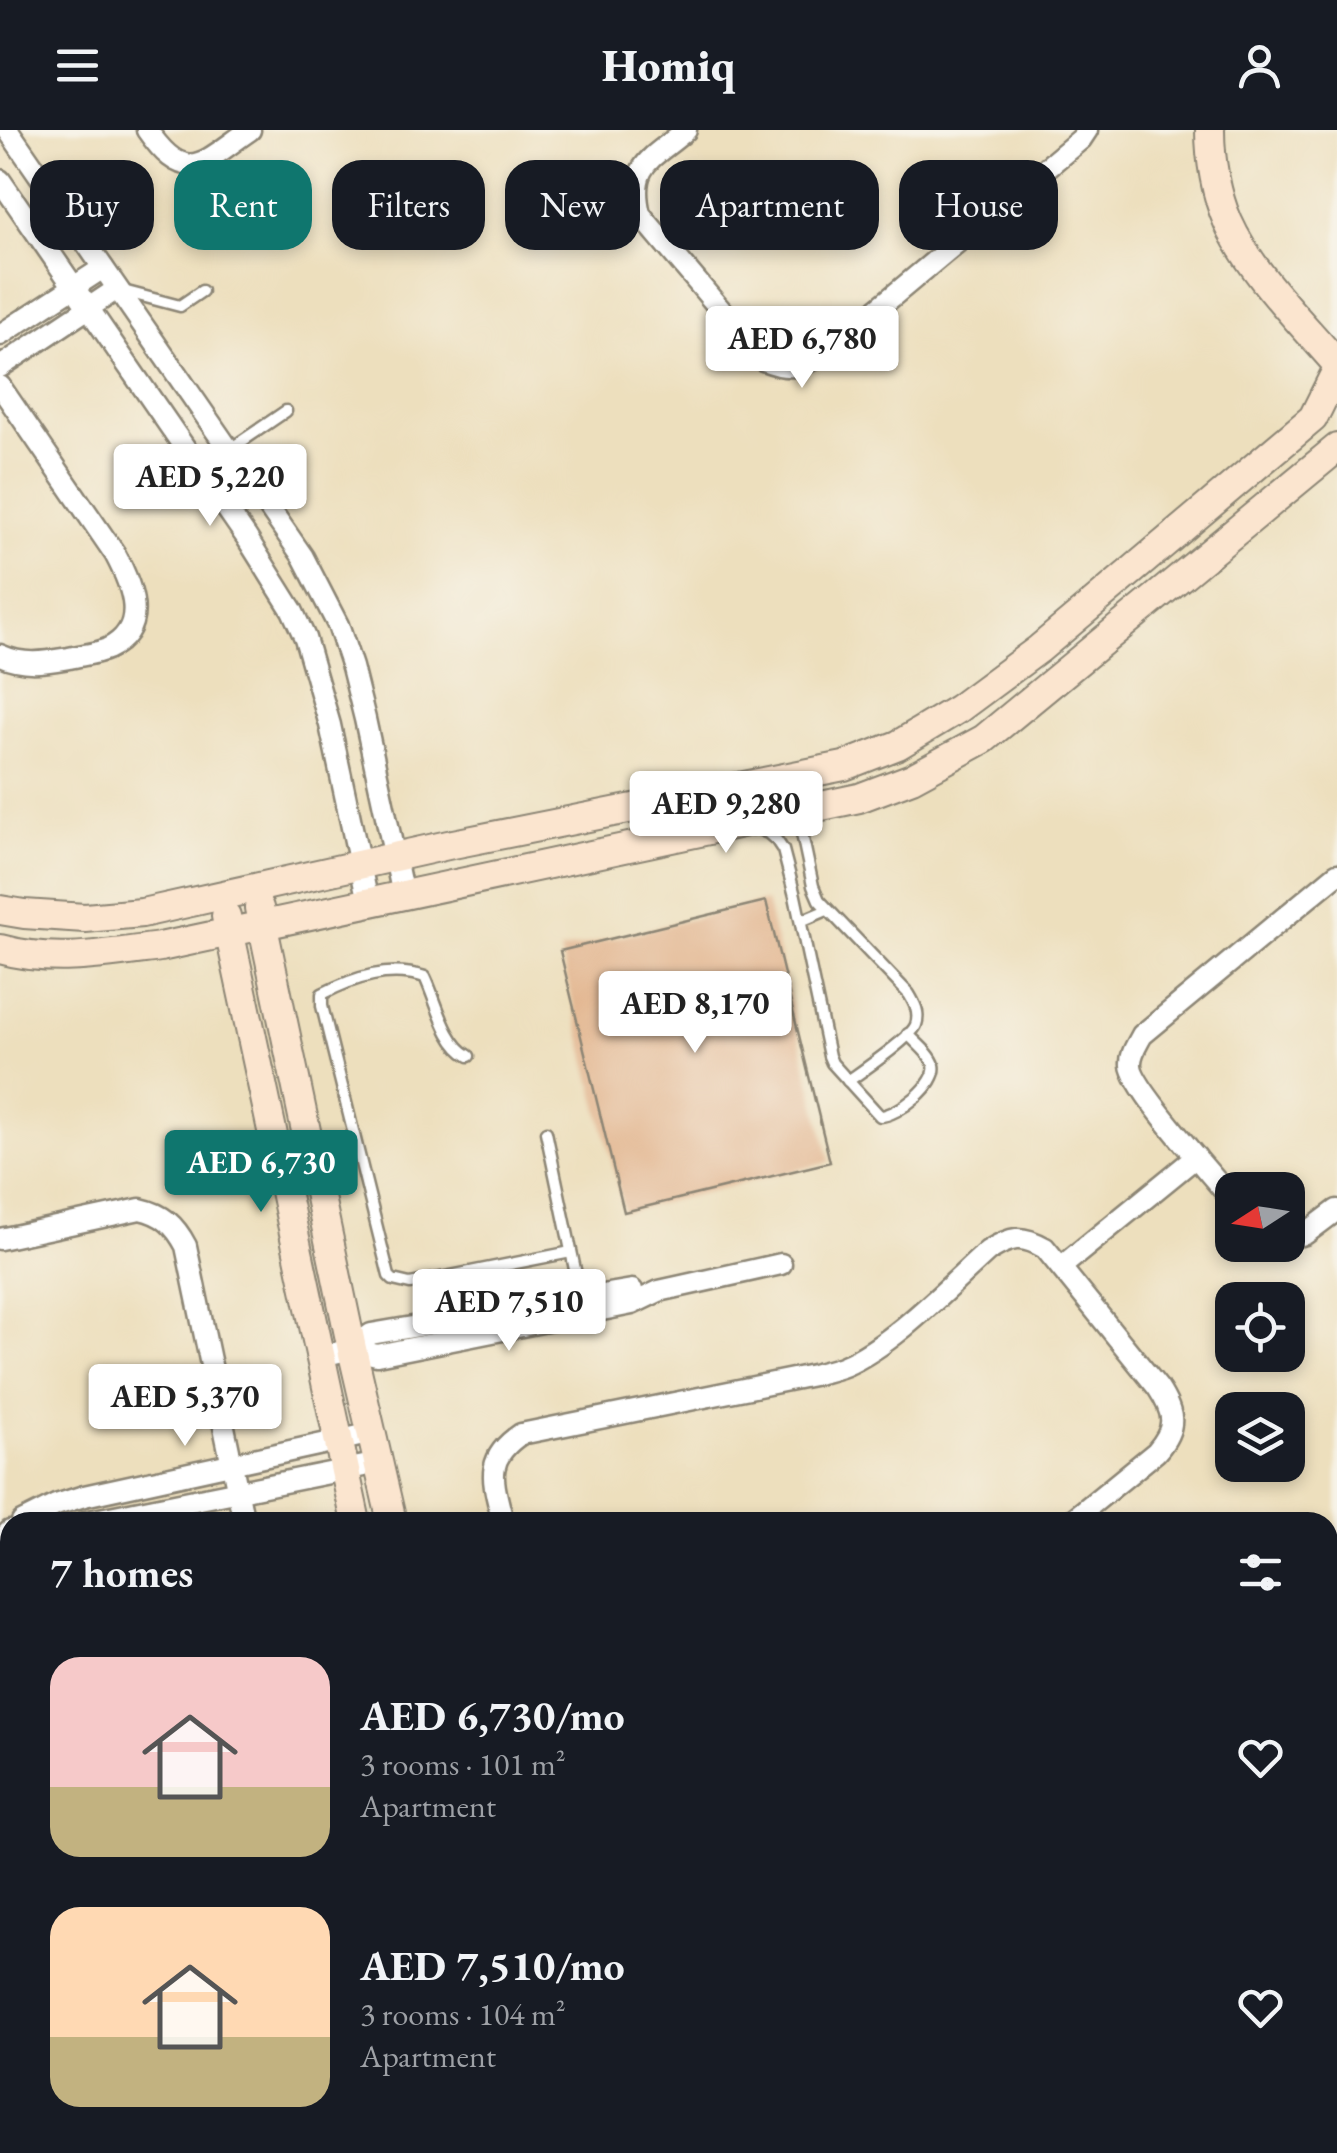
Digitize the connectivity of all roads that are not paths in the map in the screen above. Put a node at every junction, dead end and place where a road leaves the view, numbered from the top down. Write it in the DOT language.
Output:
graph roads {
  1 [pos="8,130"];
  2 [pos="147,130"];
  3 [pos="250,130"];
  4 [pos="686,130"];
  5 [pos="1087,130"];
  6 [pos="1210,130"];
  7 [pos="0,180"];
  8 [pos="103,268"];
  9 [pos="74,287"];
  10 [pos="117,289"];
  11 [pos="202,291"];
  12 [pos="88,308"];
  13 [pos="0,334"];
  14 [pos="0,367"];
  15 [pos="1337,367"];
  16 [pos="0,386"];
  17 [pos="286,411"];
  18 [pos="1337,448"];
  19 [pos="228,451"];
  20 [pos="0,656"];
  21 [pos="797,811"];
  22 [pos="744,823"];
  23 [pos="394,857"];
  24 [pos="360,864"];
  25 [pos="1337,874"];
  26 [pos="254,888"];
  27 [pos="222,895"];
  28 [pos="402,895"];
  29 [pos="368,902"];
  30 [pos="0,910"];
  31 [pos="827,910"];
  32 [pos="800,921"];
  33 [pos="262,925"];
  34 [pos="230,932"];
  35 [pos="0,949"];
  36 [pos="908,1034"];
  37 [pos="469,1056"];
  38 [pos="848,1081"];
  39 [pos="546,1132"];
  40 [pos="1196,1157"];
  41 [pos="1215,1180"];
  42 [pos="1337,1210"];
  43 [pos="1305,1234"];
  44 [pos="0,1239"];
  45 [pos="572,1252"];
  46 [pos="780,1264"];
  47 [pos="1061,1267"];
  48 [pos="582,1306"];
  49 [pos="352,1349"];
  50 [pos="321,1356"];
  51 [pos="372,1433"];
  52 [pos="338,1441"];
  53 [pos="379,1463"];
  54 [pos="231,1464"];
  55 [pos="344,1470"];
  56 [pos="237,1491"];
  57 [pos="41,1512"];
  58 [pos="134,1512"];
  59 [pos="242,1512"];
  60 [pos="354,1512"];
  61 [pos="390,1512"];
  62 [pos="500,1512"];
  63 [pos="1082,1512"];
  1 -- 8 [label="street"];
  2 -- 3 [label="street"];
  4 -- 5 [label="street"];
  6 -- 15 [label="street"];
  7 -- 9 [label="street"];
  8 -- 9 [label="street"];
  8 -- 10 [label="street"];
  9 -- 12 [label="street"];
  9 -- 13 [label="street"];
  10 -- 11 [label="lane"];
  10 -- 12 [label="street"];
  10 -- 19 [label="street"];
  12 -- 14 [label="street"];
  12 -- 24 [label="street"];
  15 -- 23 [label="street"];
  16 -- 20 [label="street"];
  17 -- 19 [label="lane"];
  18 -- 21 [label="street"];
  19 -- 23 [label="street"];
  21 -- 22 [label="street"];
  21 -- 31 [label="lane"];
  22 -- 28 [label="street"];
  22 -- 32 [label="lane"];
  23 -- 24 [label="street"];
  23 -- 28 [label="street"];
  24 -- 26 [label="street"];
  24 -- 29 [label="street"];
  25 -- 40 [label="street"];
  26 -- 27 [label="street"];
  26 -- 33 [label="street"];
  27 -- 30 [label="street"];
  27 -- 34 [label="street"];
  28 -- 29 [label="street"];
  29 -- 33 [label="street"];
  31 -- 32 [label="lane"];
  31 -- 36 [label="lane"];
  32 -- 38 [label="lane"];
  33 -- 34 [label="street"];
  33 -- 49 [label="street"];
  34 -- 35 [label="street"];
  34 -- 50 [label="street"];
  36 -- 38 [label="lane"];
  36 -- 38 [label="lane"];
  37 -- 45 [label="lane"];
  39 -- 45 [label="lane"];
  40 -- 41 [label="street"];
  40 -- 47 [label="street"];
  42 -- 43 [label="street"];
  44 -- 54 [label="street"];
  45 -- 48 [label="lane"];
  46 -- 48 [label="street"];
  47 -- 62 [label="street"];
  47 -- 63 [label="street"];
  48 -- 49 [label="street"];
  49 -- 50 [label="street"];
  49 -- 51 [label="street"];
  50 -- 52 [label="street"];
  51 -- 52 [label="street"];
  51 -- 53 [label="street"];
  52 -- 54 [label="street"];
  52 -- 55 [label="street"];
  53 -- 55 [label="street"];
  53 -- 61 [label="street"];
  54 -- 56 [label="street"];
  54 -- 57 [label="street"];
  55 -- 56 [label="street"];
  55 -- 60 [label="street"];
  56 -- 58 [label="street"];
  56 -- 59 [label="street"];
}
